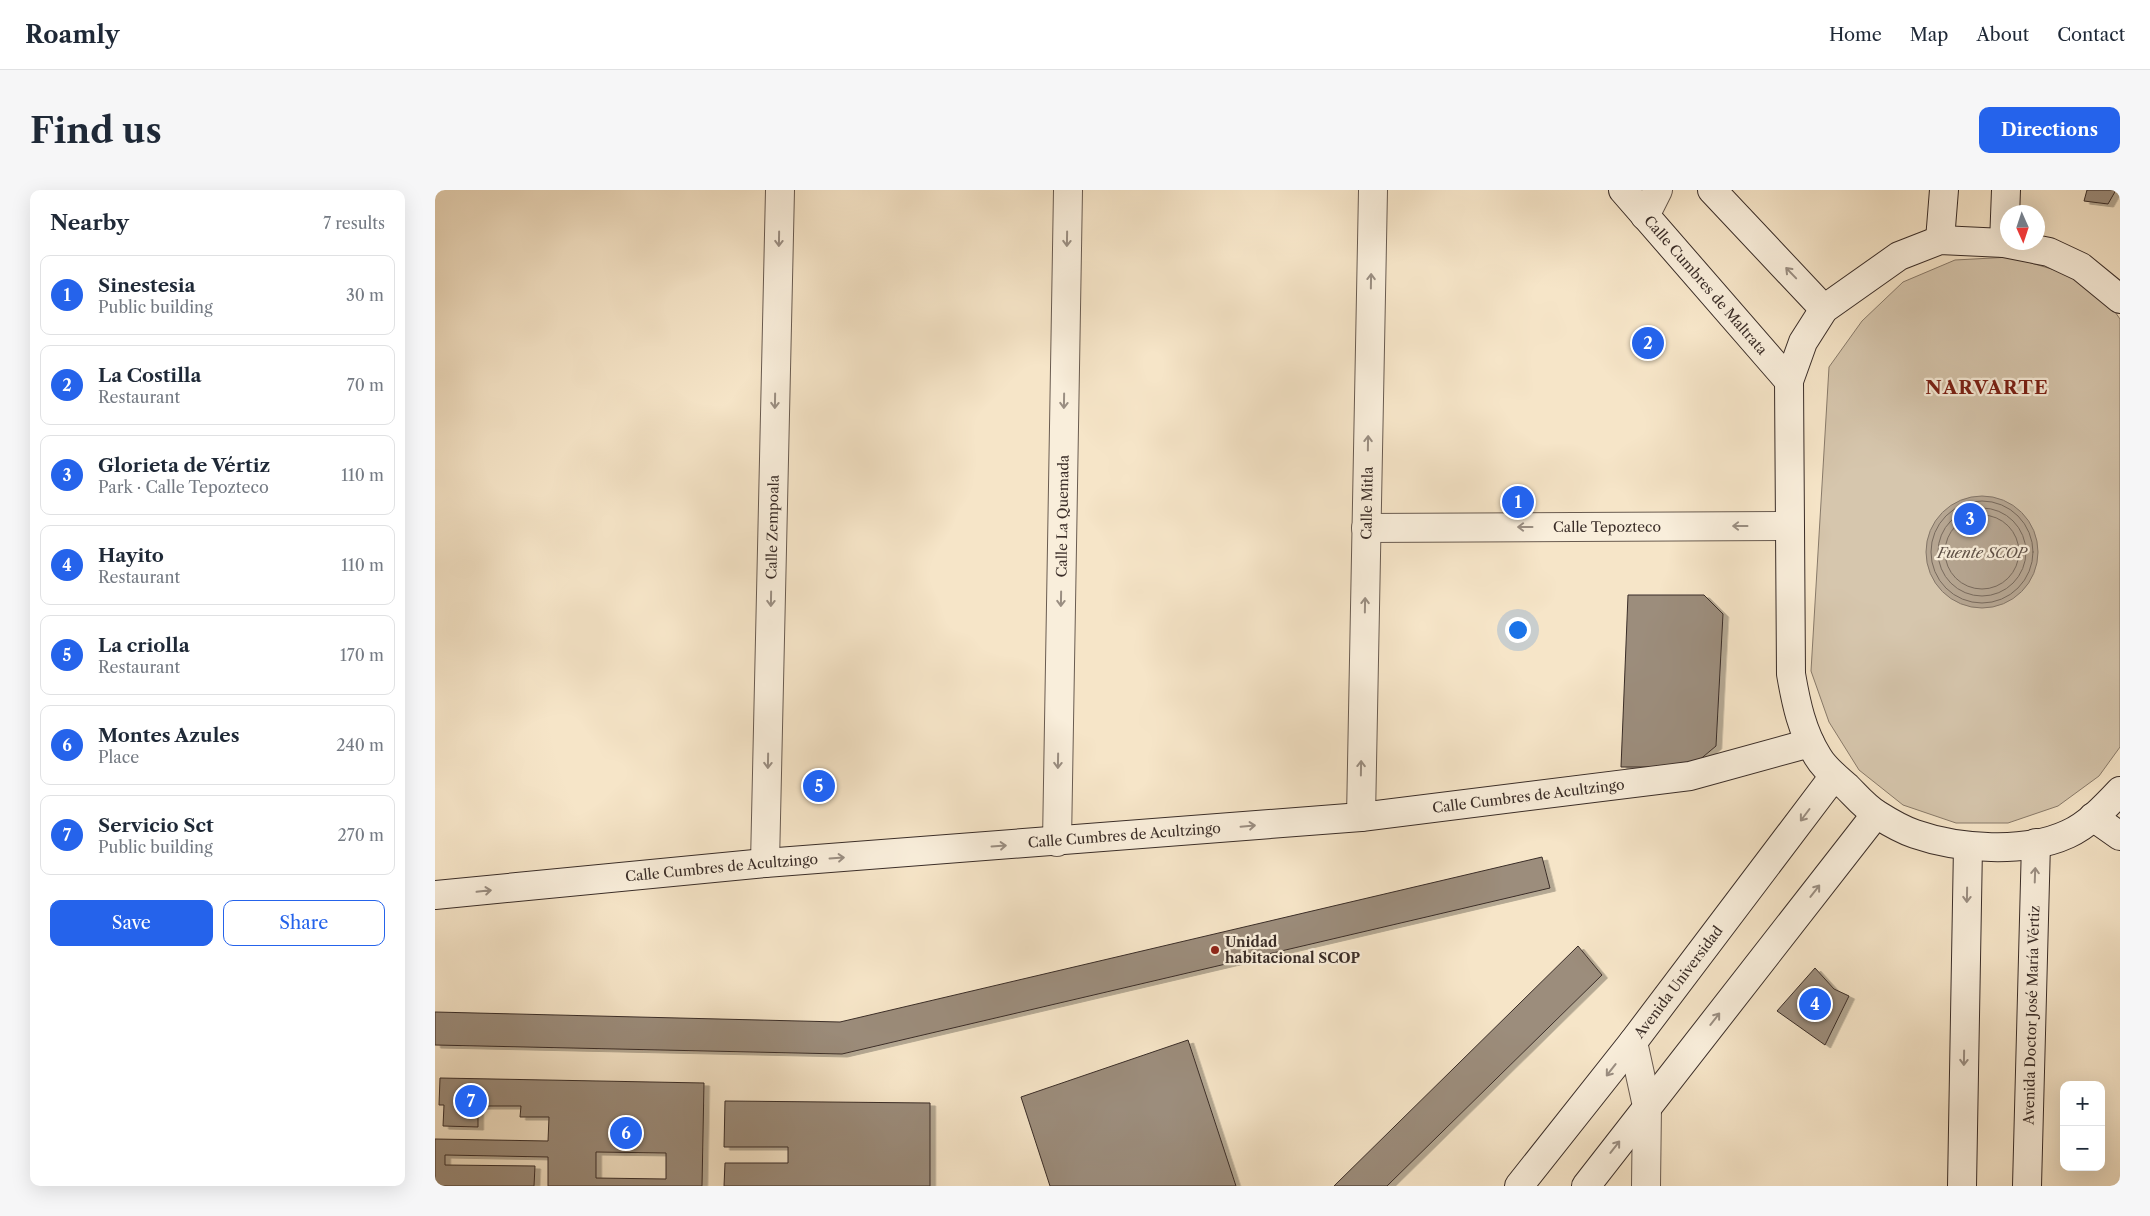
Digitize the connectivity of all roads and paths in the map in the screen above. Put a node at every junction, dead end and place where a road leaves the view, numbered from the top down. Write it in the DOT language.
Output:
graph roads {
  1 [pos="780,190"];
  2 [pos="1068,190"];
  3 [pos="1373,190"];
  4 [pos="1623,190"];
  5 [pos="1658,190"];
  6 [pos="1712,190"];
  7 [pos="1943,190"];
  8 [pos="2007,190"];
  9 [pos="2006,205"];
  10 [pos="1645,216"];
  11 [pos="1940,240"];
  12 [pos="2000,243"];
  13 [pos="2039,250"];
  14 [pos="2120,299"];
  15 [pos="1824,308"];
  16 [pos="1789,381"];
  17 [pos="1789,526"];
  18 [pos="1366,528"];
  19 [pos="1810,743"];
  20 [pos="1834,776"];
  21 [pos="2120,790"];
  22 [pos="1876,814"];
  23 [pos="1361,817"];
  24 [pos="2093,817"];
  25 [pos="2120,836"];
  26 [pos="1057,842"];
  27 [pos="2036,843"];
  28 [pos="1968,846"];
  29 [pos="765,863"];
  30 [pos="435,895"];
  31 [pos="1633,1042"];
  32 [pos="1647,1106"];
  33 [pos="1519,1186"];
  34 [pos="1585,1186"];
  35 [pos="1646,1186"];
  36 [pos="1962,1186"];
  37 [pos="2027,1186"];
  1 -- 29 [label="street, Calle Zempoala, one-way"];
  2 -- 26 [label="street, Calle La Quemada, one-way"];
  18 -- 3 [label="street, Calle Mitla, one-way"];
  4 -- 10 [label="street, Calle Cumbres de Maltrata"];
  5 -- 10 [label="street"];
  15 -- 6 [label="street, one-way"];
  7 -- 11 [label="street"];
  8 -- 9 [label="street"];
  10 -- 16 [label="street, Calle Cumbres de Maltrata"];
  11 -- 12 [label="street"];
  11 -- 15 [label="street"];
  13 -- 14 [label="street"];
  15 -- 16 [label="street"];
  16 -- 17 [label="street"];
  17 -- 18 [label="street, Calle Tepozteco, one-way"];
  17 -- 19 [label="street"];
  23 -- 18 [label="street, Calle Mitla, one-way"];
  19 -- 20 [label="street"];
  19 -- 23 [label="street, Calle Cumbres de Acultzingo"];
  20 -- 22 [label="street"];
  20 -- 31 [label="street, Avenida Universidad, one-way"];
  21 -- 24 [label="street"];
  22 -- 28 [label="street"];
  32 -- 22 [label="street, one-way"];
  26 -- 23 [label="street, Calle Cumbres de Acultzingo, one-way"];
  24 -- 25 [label="street"];
  24 -- 27 [label="street"];
  29 -- 26 [label="street, Calle Cumbres de Acultzingo, one-way"];
  27 -- 28 [label="street"];
  37 -- 27 [label="street, Avenida Doctor José María Vértiz, one-way"];
  28 -- 36 [label="street, one-way"];
  30 -- 29 [label="street, Calle Cumbres de Acultzingo, one-way"];
  31 -- 32 [label="street"];
  31 -- 33 [label="street, Avenida Universidad, one-way"];
  34 -- 32 [label="street, one-way"];
  32 -- 35 [label="street"];
}
